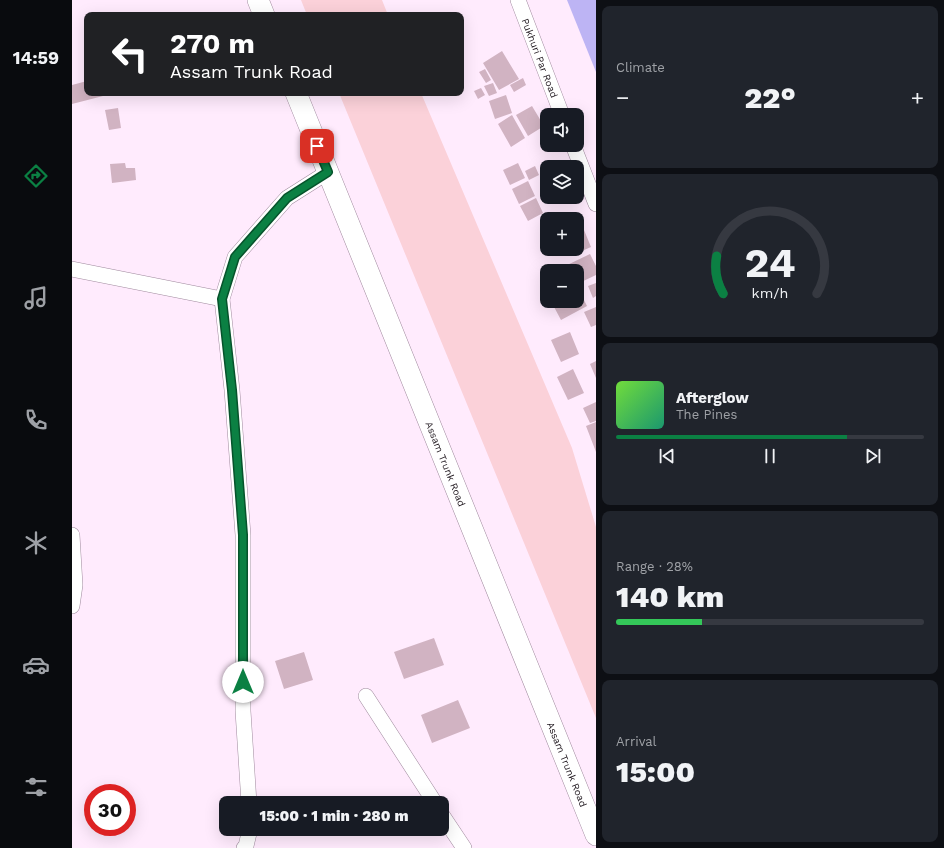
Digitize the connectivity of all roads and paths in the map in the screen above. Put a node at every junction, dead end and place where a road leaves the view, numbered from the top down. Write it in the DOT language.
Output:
graph roads {
  1 [pos="258,0"];
  2 [pos="518,0"];
  3 [pos="263,12"];
  4 [pos="297,96"];
  5 [pos="559,108"];
  6 [pos="577,152"];
  7 [pos="328,172"];
  8 [pos="596,204"];
  9 [pos="72,269"];
  10 [pos="216,297"];
  11 [pos="72,536"];
  12 [pos="72,606"];
  13 [pos="366,696"];
  14 [pos="249,796"];
  15 [pos="430,796"];
  16 [pos="449,825"];
  17 [pos="596,835"];
  18 [pos="248,836"];
  19 [pos="244,848"];
  20 [pos="464,848"];
  1 -- 3 [label="highway"];
  2 -- 5 [label="street, Pukhuri Par Road"];
  4 -- 7 [label="highway, Assam Trunk Road"];
  6 -- 8 [label="street"];
  7 -- 10 [label="street"];
  7 -- 17 [label="highway, Assam Trunk Road"];
  9 -- 10 [label="street"];
  10 -- 14 [label="street"];
  11 -- 12 [label="street"];
  13 -- 15 [label="street"];
  16 -- 20 [label="street"];
  18 -- 19 [label="street"];
}
